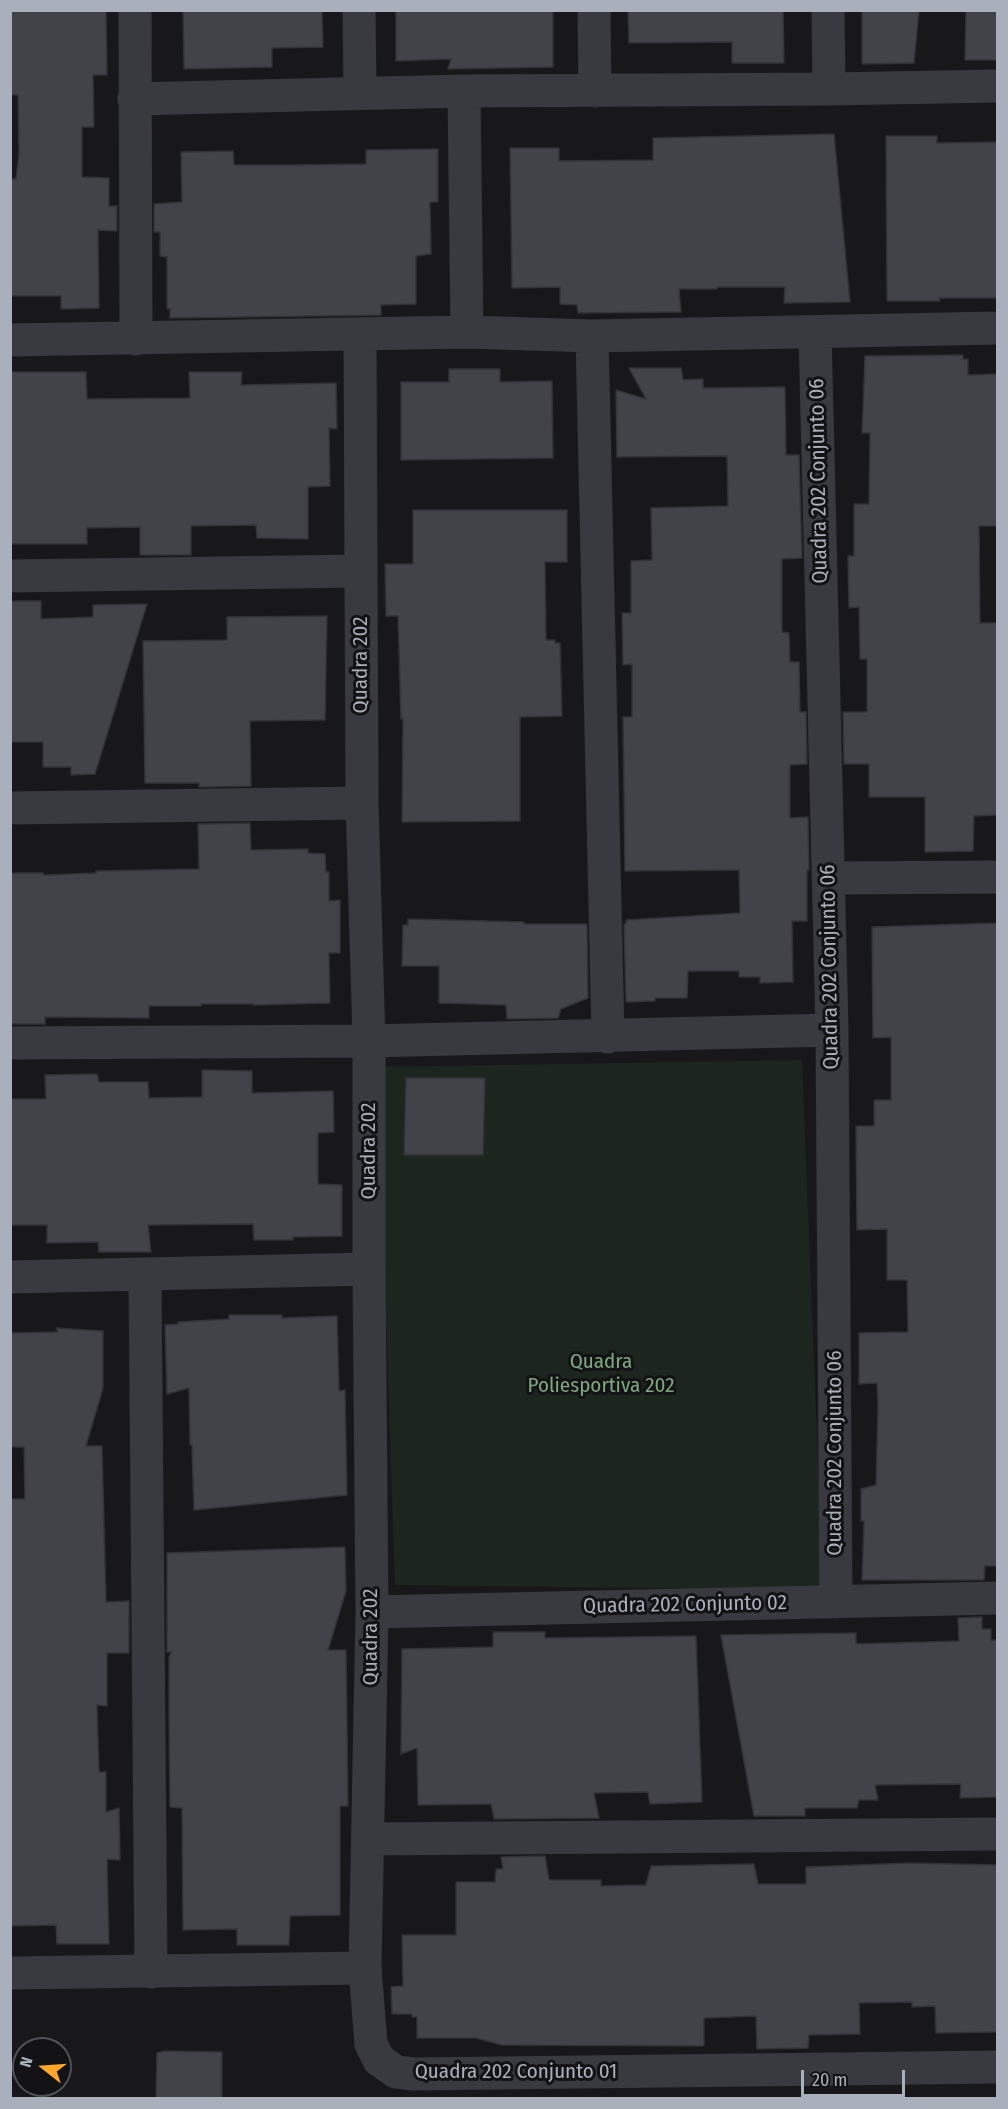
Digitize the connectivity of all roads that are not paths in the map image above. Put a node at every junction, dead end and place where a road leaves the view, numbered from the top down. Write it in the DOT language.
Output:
graph roads {
  1 [pos="135,10"];
  2 [pos="358,10"];
  3 [pos="594,10"];
  4 [pos="828,10"];
  5 [pos="998,86"];
  6 [pos="829,89"];
  7 [pos="464,91"];
  8 [pos="595,91"];
  9 [pos="360,93"];
  10 [pos="135,99"];
  11 [pos="998,328"];
  12 [pos="467,332"];
  13 [pos="815,332"];
  14 [pos="360,334"];
  15 [pos="592,336"];
  16 [pos="136,339"];
  17 [pos="10,340"];
  18 [pos="360,571"];
  19 [pos="10,576"];
  20 [pos="362,803"];
  21 [pos="10,808"];
  22 [pos="998,877"];
  23 [pos="829,878"];
  24 [pos="832,1030"];
  25 [pos="608,1037"];
  26 [pos="369,1041"];
  27 [pos="10,1044"];
  28 [pos="369,1269"];
  29 [pos="145,1275"];
  30 [pos="10,1277"];
  31 [pos="998,1598"];
  32 [pos="836,1602"];
  33 [pos="372,1612"];
  34 [pos="998,1834"];
  35 [pos="369,1839"];
  36 [pos="365,1968"];
  37 [pos="151,1972"];
  38 [pos="10,1973"];
  39 [pos="998,2067"];
  1 -- 10 [label="street"];
  2 -- 9 [label="street"];
  3 -- 8 [label="street"];
  4 -- 6 [label="street"];
  5 -- 6 [label="street"];
  6 -- 8 [label="street"];
  7 -- 8 [label="street"];
  7 -- 9 [label="street"];
  7 -- 12 [label="street"];
  9 -- 10 [label="street"];
  10 -- 16 [label="street"];
  11 -- 13 [label="street"];
  12 -- 14 [label="street"];
  12 -- 15 [label="street"];
  13 -- 15 [label="street"];
  13 -- 23 [label="street, Quadra 202 Conjunto 06"];
  14 -- 16 [label="street"];
  14 -- 18 [label="street, Quadra 202"];
  15 -- 25 [label="street"];
  16 -- 17 [label="street"];
  18 -- 19 [label="street"];
  18 -- 20 [label="street, Quadra 202"];
  20 -- 21 [label="street"];
  20 -- 26 [label="street, Quadra 202"];
  22 -- 23 [label="street"];
  23 -- 24 [label="street, Quadra 202 Conjunto 06"];
  24 -- 25 [label="street"];
  24 -- 32 [label="street, Quadra 202 Conjunto 06"];
  25 -- 26 [label="street"];
  26 -- 27 [label="street"];
  26 -- 28 [label="street, Quadra 202"];
  28 -- 29 [label="street"];
  28 -- 33 [label="street, Quadra 202"];
  29 -- 30 [label="street"];
  29 -- 37 [label="street"];
  31 -- 32 [label="street, Quadra 202 Conjunto 02"];
  32 -- 33 [label="street, Quadra 202 Conjunto 02"];
  33 -- 35 [label="street, Quadra 202"];
  34 -- 35 [label="street"];
  35 -- 36 [label="street, Quadra 202"];
  36 -- 37 [label="street"];
  36 -- 39 [label="street, Quadra 202 Conjunto 01"];
  37 -- 38 [label="street"];
}
